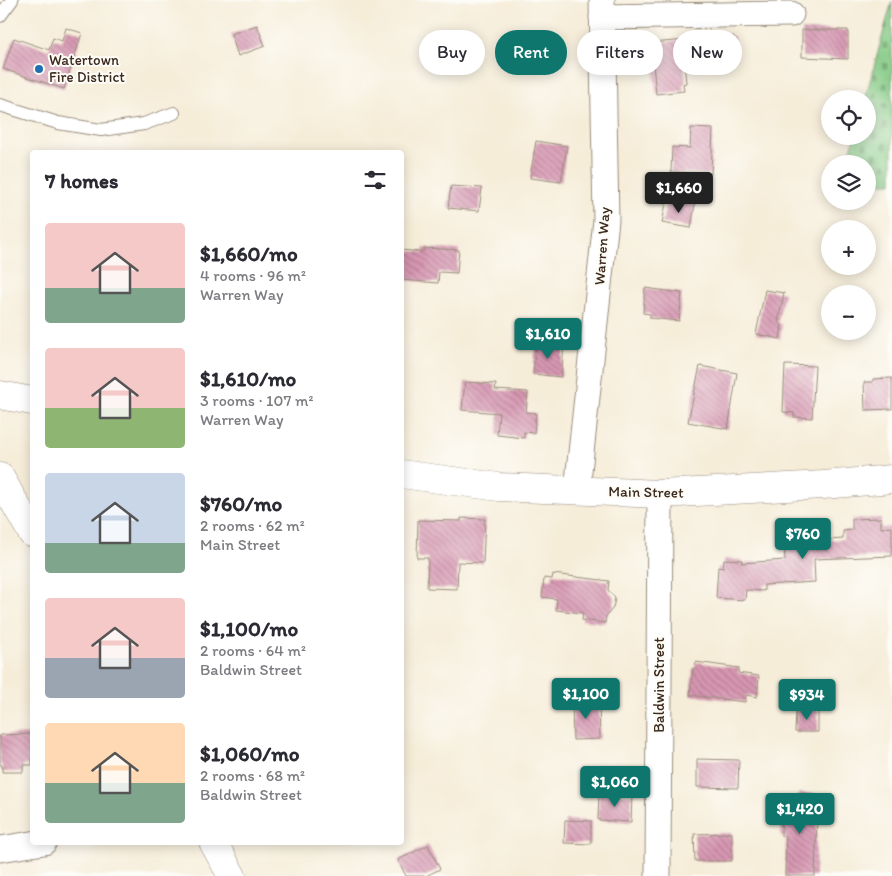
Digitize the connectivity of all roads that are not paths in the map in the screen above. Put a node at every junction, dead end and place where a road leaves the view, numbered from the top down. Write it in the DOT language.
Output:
graph roads {
  1 [pos="12,0"];
  2 [pos="602,8"];
  3 [pos="791,14"];
  4 [pos="0,16"];
  5 [pos="0,105"];
  6 [pos="174,113"];
  7 [pos="0,395"];
  8 [pos="30,401"];
  9 [pos="404,474"];
  10 [pos="0,477"];
  11 [pos="892,479"];
  12 [pos="577,490"];
  13 [pos="660,494"];
  14 [pos="30,530"];
  15 [pos="30,844"];
  16 [pos="215,845"];
  17 [pos="0,849"];
  18 [pos="232,876"];
  19 [pos="658,876"];
  1 -- 4 [label="lane"];
  2 -- 3 [label="street"];
  2 -- 12 [label="street, Warren Way"];
  5 -- 6 [label="lane"];
  7 -- 8 [label="main road"];
  9 -- 12 [label="main road, Main Street"];
  10 -- 14 [label="main road"];
  11 -- 13 [label="main road, Main Street"];
  12 -- 13 [label="main road, Main Street"];
  13 -- 19 [label="street, Baldwin Street"];
  15 -- 17 [label="street"];
  16 -- 18 [label="main road"];
}
